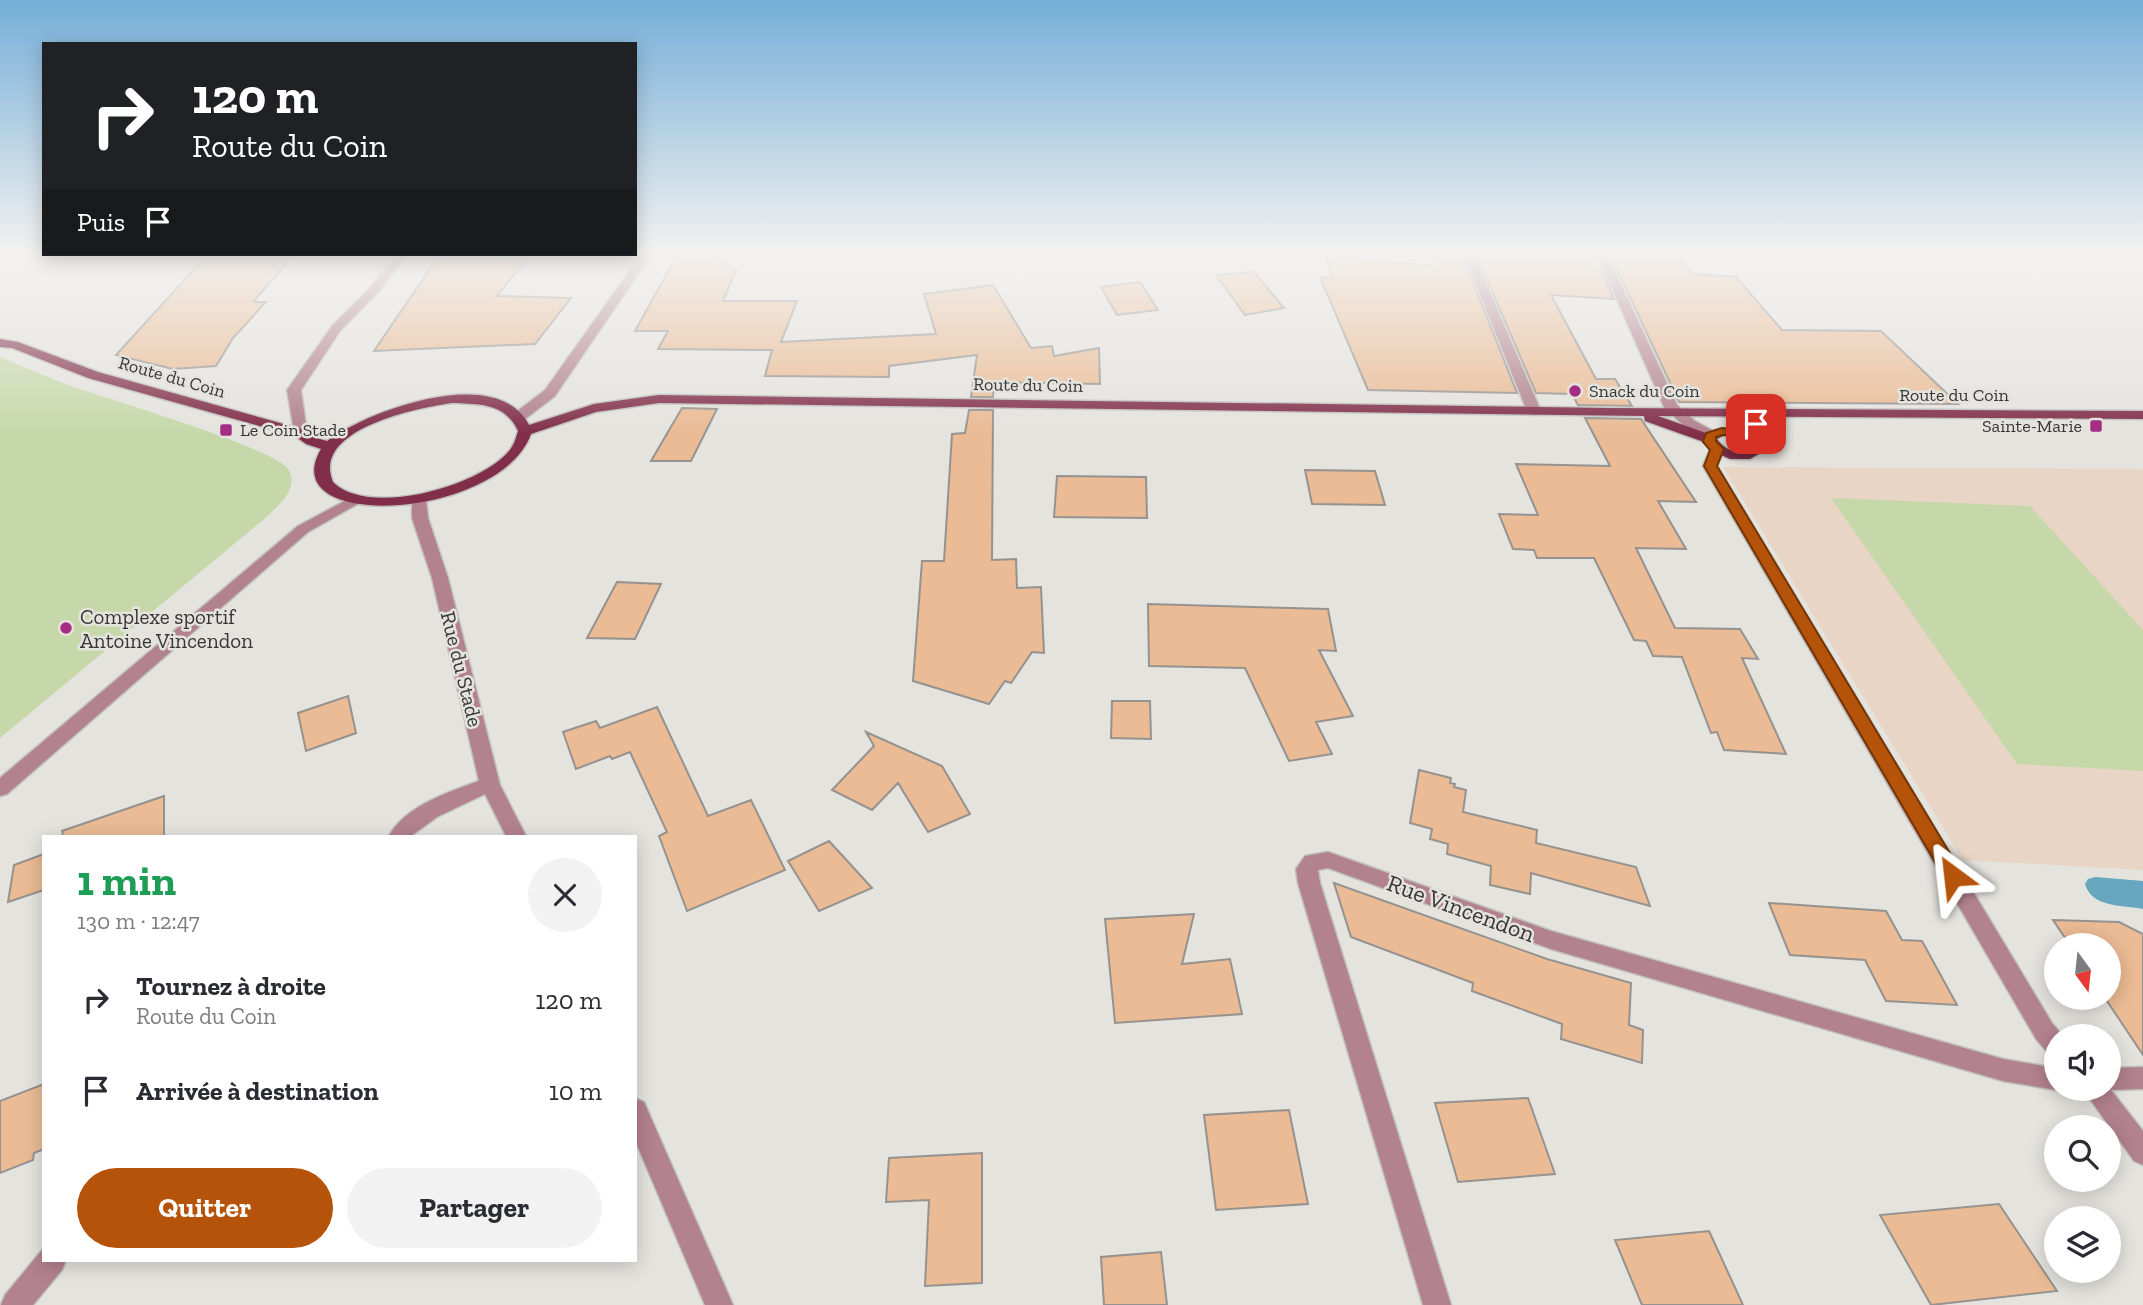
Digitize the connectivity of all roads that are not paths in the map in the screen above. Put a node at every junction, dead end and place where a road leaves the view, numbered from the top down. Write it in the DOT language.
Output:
graph roads {
  1 [pos="352,313"];
  2 [pos="606,313"];
  3 [pos="1493,313"];
  4 [pos="1628,313"];
  5 [pos="0,343"];
  6 [pos="1534,411"];
  7 [pos="1616,412"];
  8 [pos="1677,412"];
  9 [pos="1764,413"];
  10 [pos="2143,415"];
  11 [pos="520,416"];
  12 [pos="525,431"];
  13 [pos="300,433"];
  14 [pos="1745,436"];
  15 [pos="1712,441"];
  16 [pos="332,445"];
  17 [pos="419,498"];
  18 [pos="356,499"];
  19 [pos="490,785"];
  20 [pos="0,789"];
  21 [pos="400,835"];
  22 [pos="515,835"];
  23 [pos="2044,1031"];
  24 [pos="2044,1077"];
  25 [pos="2143,1078"];
  26 [pos="2121,1079"];
  27 [pos="2104,1101"];
  28 [pos="637,1115"];
  29 [pos="2143,1152"];
  30 [pos="50,1262"];
  31 [pos="15,1305"];
  32 [pos="719,1305"];
  33 [pos="1437,1305"];
  1 -- 13 [label="street"];
  2 -- 11 [label="street"];
  3 -- 6 [label="street"];
  4 -- 8 [label="street"];
  5 -- 13 [label="main road, Route du Coin"];
  6 -- 7 [label="main road, Route du Coin"];
  6 -- 12 [label="main road, Route du Coin"];
  7 -- 8 [label="main road, Route du Coin"];
  7 -- 15 [label="main road, Route du Coin"];
  8 -- 9 [label="main road, Route du Coin"];
  8 -- 15 [label="street"];
  9 -- 10 [label="main road, Route du Coin"];
  9 -- 14 [label="main road"];
  11 -- 12 [label="main road"];
  11 -- 16 [label="main road"];
  12 -- 17 [label="main road"];
  13 -- 16 [label="main road, Route du Coin"];
  14 -- 15 [label="main road, Route du Coin"];
  14 -- 15 [label="main road, Route du Coin"];
  15 -- 23 [label="street"];
  16 -- 18 [label="main road"];
  17 -- 18 [label="main road"];
  17 -- 19 [label="street, Rue du Stade"];
  18 -- 20 [label="street"];
  19 -- 21 [label="street"];
  19 -- 22 [label="street, Rue du Stade"];
  24 -- 33 [label="street, Rue Vincendon"];
  25 -- 26 [label="street"];
  27 -- 29 [label="street"];
  28 -- 32 [label="street"];
  30 -- 31 [label="street"];
}
